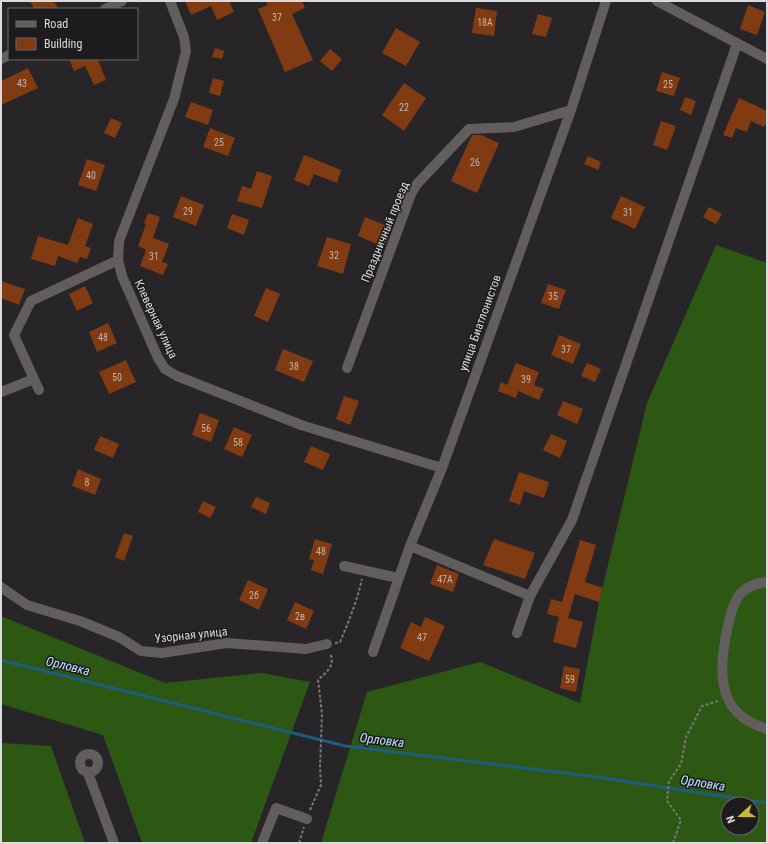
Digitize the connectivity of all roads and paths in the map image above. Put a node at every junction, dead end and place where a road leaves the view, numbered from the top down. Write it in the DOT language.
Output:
graph roads {
  1 [pos="122,1"];
  2 [pos="170,1"];
  3 [pos="606,1"];
  4 [pos="657,1"];
  5 [pos="108,8"];
  6 [pos="738,44"];
  7 [pos="767,59"];
  8 [pos="571,110"];
  9 [pos="118,260"];
  10 [pos="347,368"];
  11 [pos="34,379"];
  12 [pos="39,390"];
  13 [pos="1,392"];
  14 [pos="442,468"];
  15 [pos="410,546"];
  16 [pos="344,566"];
  17 [pos="363,570"];
  18 [pos="398,578"];
  19 [pos="767,582"];
  20 [pos="1,587"];
  21 [pos="530,596"];
  22 [pos="517,633"];
  23 [pos="327,644"];
  24 [pos="372,652"];
  25 [pos="729,697"];
  26 [pos="767,729"];
  27 [pos="88,773"];
  28 [pos="321,785"];
  29 [pos="307,819"];
  30 [pos="114,843"];
  31 [pos="262,843"];
  32 [pos="673,843"];
  1 -- 5 [label="street"];
  2 -- 9 [label="street, Клеверная улица"];
  3 -- 8 [label="street, улица Биатлонистов"];
  4 -- 6 [label="street"];
  6 -- 7 [label="street"];
  6 -- 21 [label="street"];
  8 -- 10 [label="street, Праздничный проезд"];
  8 -- 14 [label="street, улица Биатлонистов"];
  9 -- 11 [label="street"];
  9 -- 14 [label="street, Клеверная улица"];
  11 -- 12 [label="street"];
  11 -- 13 [label="street"];
  14 -- 15 [label="street, улица Биатлонистов"];
  15 -- 18 [label="street, улица Биатлонистов"];
  15 -- 21 [label="street"];
  16 -- 17 [label="street"];
  17 -- 18 [label="street"];
  17 -- 23 [label="path"];
  18 -- 24 [label="street, улица Биатлонистов"];
  19 -- 25 [label="street"];
  20 -- 23 [label="street, Узорная улица"];
  21 -- 22 [label="street"];
  23 -- 28 [label="path"];
  25 -- 26 [label="street"];
  25 -- 32 [label="path"];
  27 -- 30 [label="street"];
  29 -- 31 [label="street"];
}
